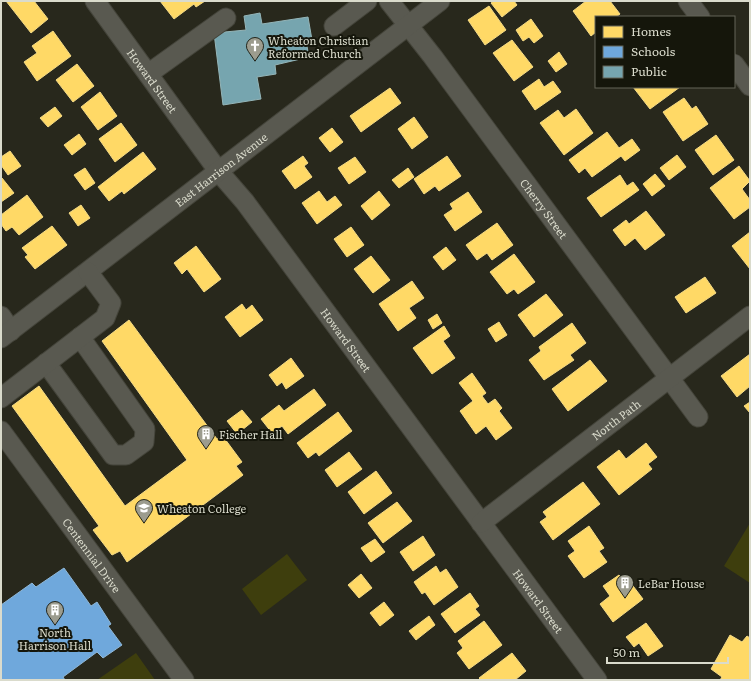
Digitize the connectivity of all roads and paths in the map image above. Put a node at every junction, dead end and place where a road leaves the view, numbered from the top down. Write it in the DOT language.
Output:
graph roads {
  1 [pos="95,1"];
  2 [pos="367,1"];
  3 [pos="389,1"];
  4 [pos="440,1"];
  5 [pos="688,1"];
  6 [pos="699,16"];
  7 [pos="226,18"];
  8 [pos="334,26"];
  9 [pos="408,27"];
  10 [pos="735,65"];
  11 [pos="148,74"];
  12 [pos="750,86"];
  13 [pos="219,172"];
  14 [pos="88,272"];
  15 [pos="750,316"];
  16 [pos="4,328"];
  17 [pos="80,337"];
  18 [pos="46,363"];
  19 [pos="670,378"];
  20 [pos="1,398"];
  21 [pos="698,416"];
  22 [pos="1,430"];
  23 [pos="481,523"];
  24 [pos="184,680"];
  25 [pos="596,680"];
  1 -- 11 [label="street, Howard Street"];
  2 -- 8 [label="street"];
  3 -- 9 [label="street, Cherry Street"];
  4 -- 9 [label="street, East Harrison Avenue"];
  5 -- 6 [label="street"];
  7 -- 11 [label="street"];
  9 -- 13 [label="street, East Harrison Avenue"];
  9 -- 19 [label="street, Cherry Street"];
  10 -- 12 [label="street"];
  11 -- 13 [label="street, Howard Street"];
  13 -- 14 [label="street, East Harrison Avenue"];
  13 -- 23 [label="street, Howard Street"];
  14 -- 16 [label="street, East Harrison Avenue"];
  14 -- 17 [label="street"];
  15 -- 19 [label="street, North Path"];
  17 -- 18 [label="street"];
  17 -- 18 [label="street"];
  18 -- 20 [label="street"];
  19 -- 21 [label="street, Cherry Street"];
  19 -- 23 [label="street, North Path"];
  22 -- 24 [label="street, Centennial Drive"];
  23 -- 25 [label="street, Howard Street"];
}
